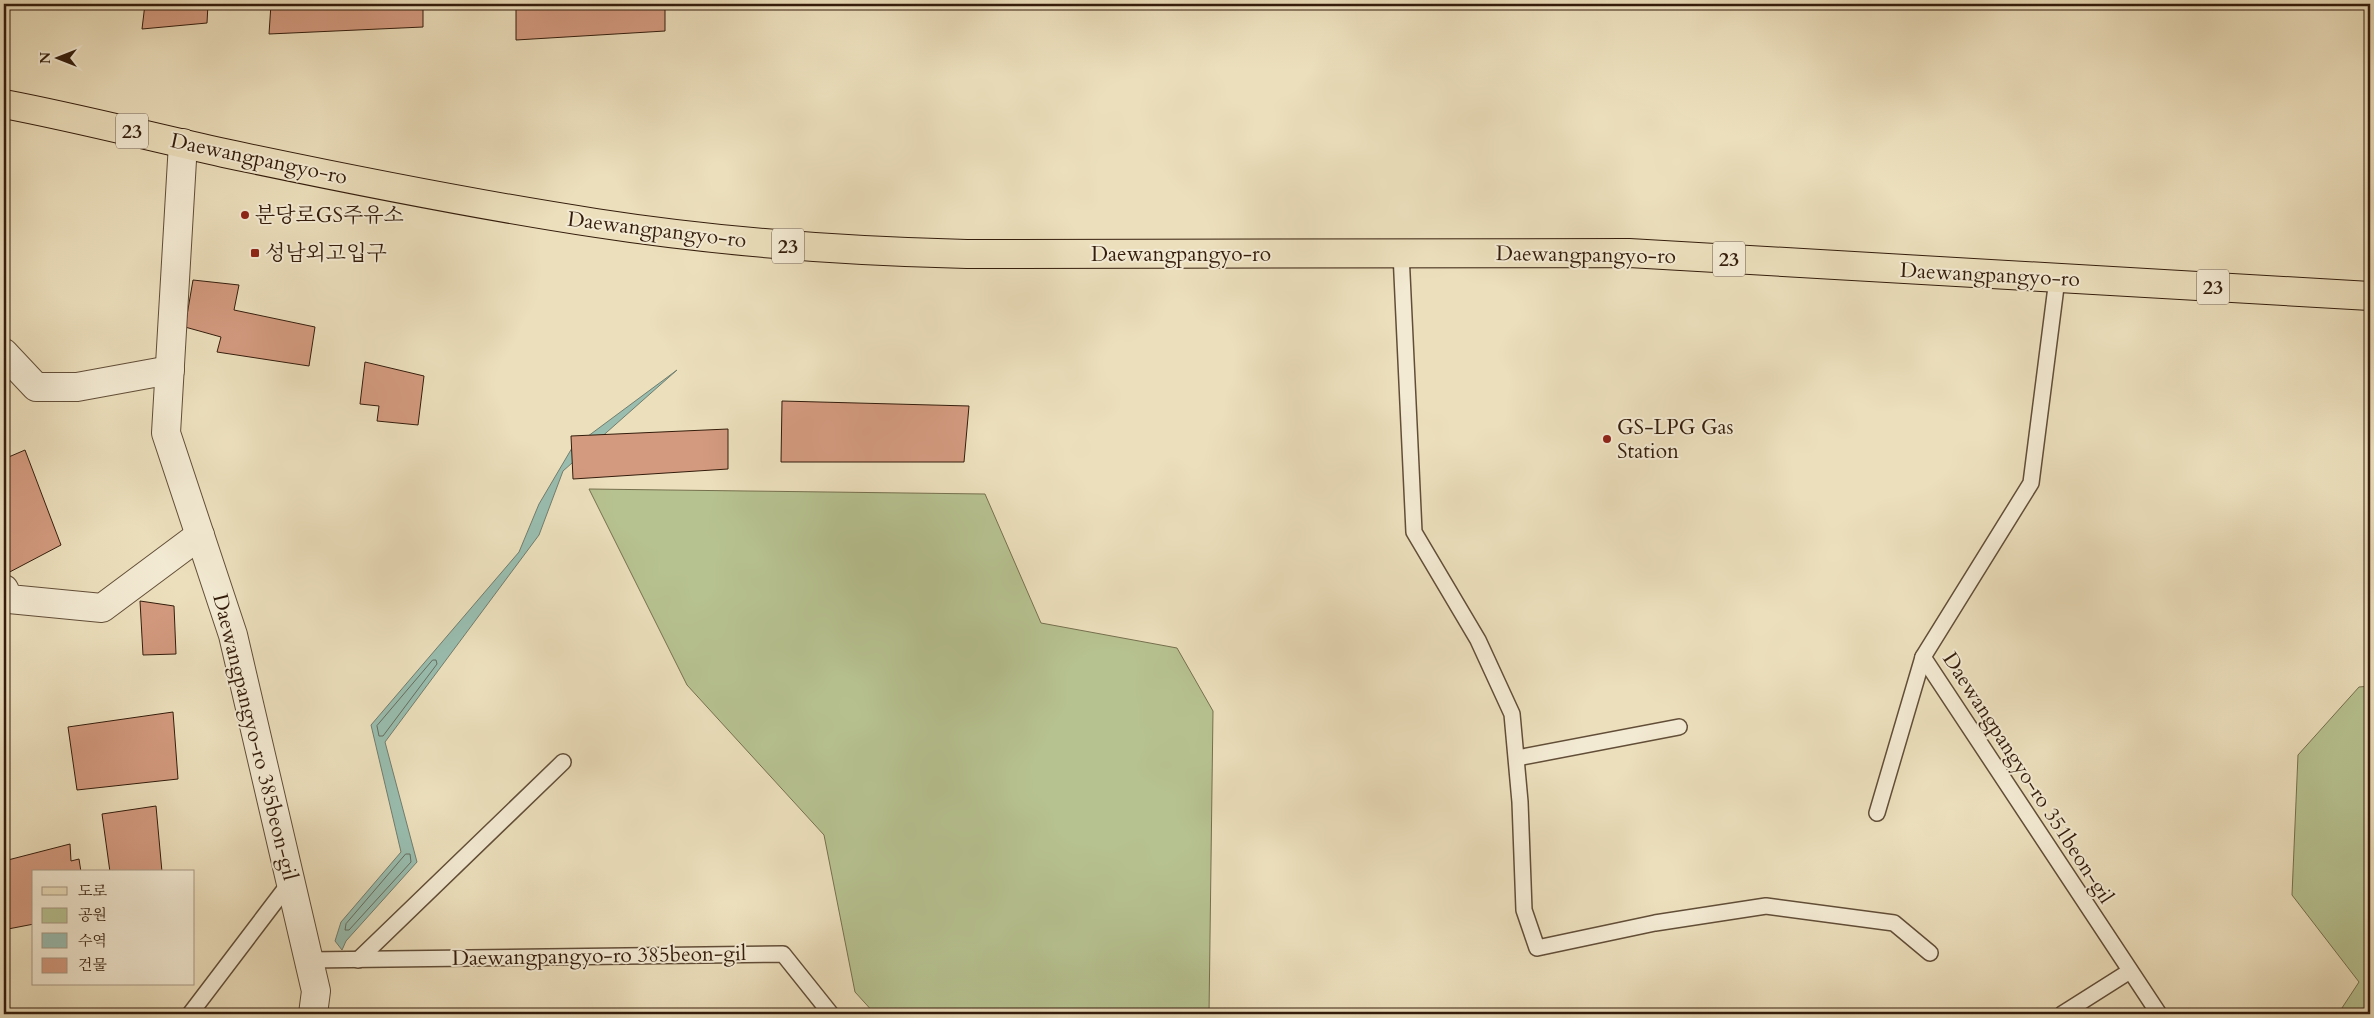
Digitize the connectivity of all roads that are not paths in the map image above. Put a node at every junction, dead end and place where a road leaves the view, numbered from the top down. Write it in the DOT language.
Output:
graph roads {
  1 [pos="4,104"];
  2 [pos="183,143"];
  3 [pos="1401,252"];
  4 [pos="2056,279"];
  5 [pos="2370,296"];
  6 [pos="4,353"];
  7 [pos="170,370"];
  8 [pos="200,534"];
  9 [pos="4,589"];
  10 [pos="1923,657"];
  11 [pos="1679,727"];
  12 [pos="1516,758"];
  13 [pos="564,762"];
  14 [pos="1878,813"];
  15 [pos="291,880"];
  16 [pos="1930,953"];
  17 [pos="309,960"];
  18 [pos="358,960"];
  19 [pos="2130,971"];
  20 [pos="190,1014"];
  21 [pos="313,1014"];
  22 [pos="831,1014"];
  23 [pos="2062,1014"];
  24 [pos="2159,1014"];
  1 -- 2 [label="main road, Daewangpangyo-ro / 23"];
  2 -- 3 [label="main road, Daewangpangyo-ro / 23"];
  2 -- 7 [label="street, Daewangpangyo-ro 385beon-gil"];
  3 -- 4 [label="main road, Daewangpangyo-ro / 23"];
  3 -- 12 [label="lane"];
  4 -- 5 [label="main road, Daewangpangyo-ro / 23"];
  4 -- 10 [label="lane, Daewangpangyo-ro 351beon-gil"];
  6 -- 7 [label="street"];
  7 -- 8 [label="street, Daewangpangyo-ro 385beon-gil"];
  8 -- 9 [label="street"];
  8 -- 15 [label="street, Daewangpangyo-ro 385beon-gil"];
  10 -- 14 [label="lane"];
  10 -- 19 [label="lane, Daewangpangyo-ro 351beon-gil"];
  11 -- 12 [label="lane"];
  12 -- 16 [label="lane"];
  13 -- 18 [label="lane"];
  15 -- 17 [label="street, Daewangpangyo-ro 385beon-gil"];
  15 -- 20 [label="lane"];
  17 -- 18 [label="lane, Daewangpangyo-ro 385beon-gil"];
  17 -- 21 [label="street, Daewangpangyo-ro 385beon-gil"];
  18 -- 22 [label="lane, Daewangpangyo-ro 385beon-gil"];
  19 -- 23 [label="lane"];
  19 -- 24 [label="lane, Daewangpangyo-ro 351beon-gil"];
}
